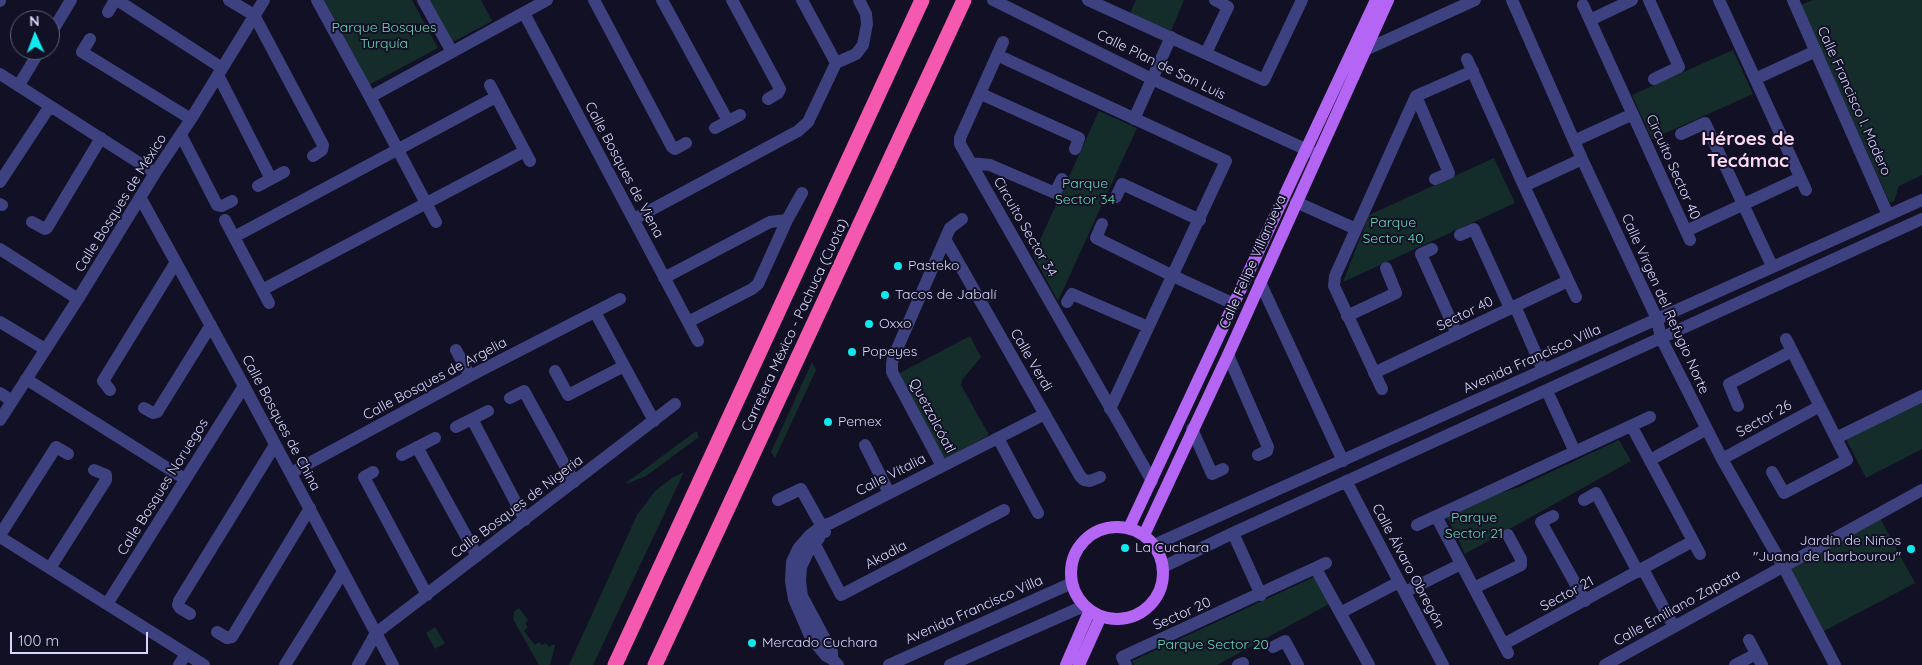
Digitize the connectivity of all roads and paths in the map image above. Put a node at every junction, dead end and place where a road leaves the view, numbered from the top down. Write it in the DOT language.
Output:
graph roads {
  1 [pos="71,0"];
  2 [pos="116,0"];
  3 [pos="230,0"];
  4 [pos="264,0"];
  5 [pos="317,0"];
  6 [pos="423,0"];
  7 [pos="548,0"];
  8 [pos="594,0"];
  9 [pos="662,0"];
  10 [pos="732,0"];
  11 [pos="802,0"];
  12 [pos="860,0"];
  13 [pos="922,0"];
  14 [pos="964,0"];
  15 [pos="993,0"];
  16 [pos="1088,0"];
  17 [pos="1215,0"];
  18 [pos="1302,0"];
  19 [pos="1376,0"];
  20 [pos="1388,0"];
  21 [pos="1474,0"];
  22 [pos="1512,0"];
  23 [pos="1632,0"];
  24 [pos="1649,0"];
  25 [pos="1719,0"];
  26 [pos="1793,0"];
  27 [pos="1583,5"];
  28 [pos="108,12"];
  29 [pos="524,13"];
  30 [pos="254,15"];
  31 [pos="60,18"];
  32 [pos="1590,20"];
  33 [pos="1170,37"];
  34 [pos="90,39"];
  35 [pos="1003,42"];
  36 [pos="1365,50"];
  37 [pos="1816,51"];
  38 [pos="452,52"];
  39 [pos="1206,53"];
  40 [pos="997,55"];
  41 [pos="1467,59"];
  42 [pos="34,60"];
  43 [pos="836,62"];
  44 [pos="1473,71"];
  45 [pos="220,72"];
  46 [pos="0,74"];
  47 [pos="1152,79"];
  48 [pos="1654,79"];
  49 [pos="1755,79"];
  50 [pos="19,85"];
  51 [pos="981,94"];
  52 [pos="370,96"];
  53 [pos="1416,96"];
  54 [pos="768,100"];
  55 [pos="50,106"];
  56 [pos="740,114"];
  57 [pos="1633,114"];
  58 [pos="1134,119"];
  59 [pos="191,120"];
  60 [pos="728,121"];
  61 [pos="715,128"];
  62 [pos="1681,134"];
  63 [pos="181,135"];
  64 [pos="101,138"];
  65 [pos="1574,141"];
  66 [pos="686,143"];
  67 [pos="397,149"];
  68 [pos="1074,149"];
  69 [pos="1312,153"];
  70 [pos="314,156"];
  71 [pos="1582,159"];
  72 [pos="971,163"];
  73 [pos="284,172"];
  74 [pos="155,173"];
  75 [pos="1800,178"];
  76 [pos="271,179"];
  77 [pos="1062,179"];
  78 [pos="1435,179"];
  79 [pos="0,182"];
  80 [pos="258,186"];
  81 [pos="1524,186"];
  82 [pos="1806,190"];
  83 [pos="802,193"];
  84 [pos="140,197"];
  85 [pos="1116,197"];
  86 [pos="1922,200"];
  87 [pos="232,201"];
  88 [pos="426,202"];
  89 [pos="1296,202"];
  90 [pos="1743,205"];
  91 [pos="1888,215"];
  92 [pos="634,219"];
  93 [pos="962,219"];
  94 [pos="225,220"];
  95 [pos="787,220"];
  96 [pos="1200,220"];
  97 [pos="1922,220"];
  98 [pos="32,222"];
  99 [pos="436,222"];
  100 [pos="1102,224"];
  101 [pos="1356,229"];
  102 [pos="1460,235"];
  103 [pos="234,237"];
  104 [pos="945,239"];
  105 [pos="0,249"];
  106 [pos="1432,249"];
  107 [pos="176,262"];
  108 [pos="1772,266"];
  109 [pos="1386,268"];
  110 [pos="1173,276"];
  111 [pos="664,278"];
  112 [pos="1568,281"];
  113 [pos="1260,282"];
  114 [pos="262,290"];
  115 [pos="1576,296"];
  116 [pos="78,299"];
  117 [pos="620,299"];
  118 [pos="1067,302"];
  119 [pos="269,303"];
  120 [pos="1234,304"];
  121 [pos="1513,307"];
  122 [pos="595,312"];
  123 [pos="1347,316"];
  124 [pos="1657,319"];
  125 [pos="0,322"];
  126 [pos="688,322"];
  127 [pos="211,325"];
  128 [pos="1148,327"];
  129 [pos="1457,334"];
  130 [pos="1661,338"];
  131 [pos="1786,339"];
  132 [pos="698,341"];
  133 [pos="45,349"];
  134 [pos="456,350"];
  135 [pos="1792,352"];
  136 [pos="1228,355"];
  137 [pos="624,366"];
  138 [pos="1543,370"];
  139 [pos="555,371"];
  140 [pos="1374,373"];
  141 [pos="470,376"];
  142 [pos="26,379"];
  143 [pos="244,386"];
  144 [pos="1382,389"];
  145 [pos="110,390"];
  146 [pos="1547,391"];
  147 [pos="0,393"];
  148 [pos="1922,396"];
  149 [pos="510,398"];
  150 [pos="12,401"];
  151 [pos="676,404"];
  152 [pos="1738,406"];
  153 [pos="1820,406"];
  154 [pos="144,408"];
  155 [pos="1110,409"];
  156 [pos="488,411"];
  157 [pos="1045,414"];
  158 [pos="1650,418"];
  159 [pos="472,419"];
  160 [pos="0,420"];
  161 [pos="654,421"];
  162 [pos="456,427"];
  163 [pos="1632,427"];
  164 [pos="1192,429"];
  165 [pos="1707,429"];
  166 [pos="435,438"];
  167 [pos="998,438"];
  168 [pos="1836,438"];
  169 [pos="276,445"];
  170 [pos="865,445"];
  171 [pos="417,447"];
  172 [pos="1575,452"];
  173 [pos="68,454"];
  174 [pos="402,455"];
  175 [pos="1258,455"];
  176 [pos="1722,459"];
  177 [pos="1650,460"];
  178 [pos="1343,461"];
  179 [pos="942,466"];
  180 [pos="1222,469"];
  181 [pos="94,470"];
  182 [pos="373,472"];
  183 [pos="1772,472"];
  184 [pos="291,473"];
  185 [pos="1100,477"];
  186 [pos="185,479"];
  187 [pos="1152,480"];
  188 [pos="1346,481"];
  189 [pos="574,482"];
  190 [pos="1922,490"];
  191 [pos="889,493"];
  192 [pos="778,500"];
  193 [pos="1584,500"];
  194 [pos="310,508"];
  195 [pos="1004,510"];
  196 [pos="1038,513"];
  197 [pos="1436,516"];
  198 [pos="1553,516"];
  199 [pos="525,520"];
  200 [pos="1416,525"];
  201 [pos="826,527"];
  202 [pos="1130,528"];
  203 [pos="1233,533"];
  204 [pos="1144,535"];
  205 [pos="0,536"];
  206 [pos="1508,536"];
  207 [pos="812,538"];
  208 [pos="1693,541"];
  209 [pos="1154,545"];
  210 [pos="1700,554"];
  211 [pos="477,556"];
  212 [pos="1462,564"];
  213 [pos="1783,566"];
  214 [pos="1163,567"];
  215 [pos="50,568"];
  216 [pos="1641,570"];
  217 [pos="344,572"];
  218 [pos="1072,582"];
  219 [pos="1402,587"];
  220 [pos="1474,588"];
  221 [pos="1261,594"];
  222 [pos="426,595"];
  223 [pos="1584,601"];
  224 [pos="107,604"];
  225 [pos="1092,611"];
  226 [pos="190,614"];
  227 [pos="1340,614"];
  228 [pos="1674,627"];
  229 [pos="217,632"];
  230 [pos="376,633"];
  231 [pos="1749,640"];
  232 [pos="1273,647"];
  233 [pos="1759,659"];
  234 [pos="183,660"];
  235 [pos="1625,660"];
  236 [pos="835,662"];
  237 [pos="204,665"];
  238 [pos="285,665"];
  239 [pos="358,665"];
  240 [pos="393,665"];
  241 [pos="615,665"];
  242 [pos="656,665"];
  243 [pos="889,665"];
  244 [pos="950,665"];
  245 [pos="1066,665"];
  246 [pos="1079,665"];
  247 [pos="1126,665"];
  248 [pos="1298,665"];
  249 [pos="1369,665"];
  250 [pos="1443,665"];
  251 [pos="1605,665"];
  252 [pos="1735,665"];
  253 [pos="1835,665"];
  1 -- 31 [label="street"];
  2 -- 28 [label="street"];
  2 -- 45 [label="street"];
  3 -- 30 [label="street"];
  4 -- 30 [label="street, Calle Bosques de México"];
  5 -- 52 [label="street"];
  6 -- 38 [label="street"];
  7 -- 29 [label="street"];
  8 -- 66 [label="street"];
  9 -- 60 [label="street"];
  10 -- 54 [label="street"];
  11 -- 43 [label="street"];
  12 -- 43 [label="street"];
  13 -- 241 [label="highway, Carretera México - Pachuca (Cuota)"];
  14 -- 242 [label="highway, Carretera México - Pachuca (Cuota)"];
  15 -- 47 [label="street, Calle Plan de San Luis"];
  16 -- 33 [label="street"];
  17 -- 39 [label="street"];
  18 -- 39 [label="street"];
  19 -- 69 [label="main road, Calle Felipe Villanueva"];
  20 -- 36 [label="main road, Calle Felipe Villanueva"];
  21 -- 36 [label="street"];
  22 -- 65 [label="street, Calle Virgen del Refugio Norte"];
  23 -- 32 [label="street"];
  24 -- 48 [label="street"];
  25 -- 49 [label="street"];
  26 -- 37 [label="street, Calle Francisco I. Madero"];
  27 -- 32 [label="street, Circuito Sector 40"];
  29 -- 38 [label="street"];
  29 -- 92 [label="street, Calle Bosques de Viena"];
  30 -- 45 [label="street, Calle Bosques de México"];
  30 -- 70 [label="street"];
  32 -- 57 [label="street, Circuito Sector 40"];
  33 -- 39 [label="street"];
  33 -- 47 [label="street"];
  34 -- 59 [label="street"];
  35 -- 40 [label="street, Circuito Sector 34"];
  36 -- 69 [label="main road, Calle Felipe Villanueva"];
  37 -- 49 [label="street"];
  37 -- 91 [label="street, Calle Francisco I. Madero"];
  38 -- 52 [label="street"];
  40 -- 51 [label="street, Circuito Sector 34"];
  40 -- 58 [label="street"];
  41 -- 44 [label="street"];
  42 -- 50 [label="street"];
  43 -- 92 [label="street"];
  44 -- 53 [label="street"];
  44 -- 81 [label="street"];
  45 -- 59 [label="street, Calle Bosques de México"];
  45 -- 76 [label="street"];
  46 -- 50 [label="street"];
  47 -- 58 [label="street"];
  47 -- 69 [label="street, Calle Plan de San Luis"];
  49 -- 75 [label="street"];
  50 -- 55 [label="street"];
  51 -- 68 [label="street"];
  51 -- 72 [label="street, Circuito Sector 34"];
  52 -- 67 [label="street"];
  53 -- 78 [label="street"];
  53 -- 101 [label="street"];
  55 -- 64 [label="street"];
  55 -- 79 [label="street"];
  56 -- 60 [label="street"];
  57 -- 65 [label="street, Circuito Sector 40"];
  57 -- 90 [label="street, Circuito Sector 40"];
  58 -- 96 [label="street"];
  59 -- 63 [label="street, Calle Bosques de México"];
  60 -- 61 [label="street"];
  62 -- 90 [label="street"];
  63 -- 74 [label="street, Calle Bosques de México"];
  63 -- 87 [label="street"];
  64 -- 74 [label="street"];
  64 -- 98 [label="street"];
  65 -- 71 [label="street, Calle Virgen del Refugio Norte"];
  67 -- 88 [label="street"];
  67 -- 88 [label="street"];
  67 -- 103 [label="street"];
  69 -- 89 [label="main road, Calle Felipe Villanueva"];
  69 -- 120 [label="main road, Calle Felipe Villanueva"];
  71 -- 81 [label="street"];
  71 -- 124 [label="street, Calle Virgen del Refugio Norte"];
  72 -- 77 [label="street"];
  72 -- 155 [label="street, Circuito Sector 34"];
  73 -- 76 [label="street"];
  74 -- 84 [label="street, Calle Bosques de México"];
  75 -- 82 [label="street"];
  75 -- 90 [label="street, Circuito Sector 40"];
  76 -- 80 [label="street"];
  81 -- 112 [label="street"];
  83 -- 95 [label="street"];
  84 -- 107 [label="street, Calle Bosques de China"];
  84 -- 116 [label="street, Calle Bosques de México"];
  85 -- 96 [label="street"];
  86 -- 91 [label="street, Avenida Francisco Villa"];
  88 -- 99 [label="street"];
  88 -- 114 [label="street"];
  89 -- 101 [label="street"];
  89 -- 113 [label="main road, Calle Felipe Villanueva"];
  90 -- 108 [label="street"];
  91 -- 108 [label="street, Avenida Francisco Villa"];
  92 -- 111 [label="street, Calle Bosques de Viena"];
  93 -- 104 [label="street, Quetzalcóatl"];
  94 -- 103 [label="street"];
  95 -- 111 [label="street"];
  95 -- 126 [label="street"];
  96 -- 110 [label="street"];
  97 -- 130 [label="street"];
  100 -- 110 [label="street"];
  101 -- 123 [label="street"];
  102 -- 121 [label="street"];
  103 -- 114 [label="street"];
  104 -- 157 [label="street, Calle Verdi"];
  104 -- 179 [label="street, Quetzalcóatl"];
  105 -- 116 [label="street"];
  106 -- 129 [label="street"];
  107 -- 127 [label="street, Calle Bosques de China"];
  107 -- 145 [label="street"];
  108 -- 124 [label="street, Avenida Francisco Villa"];
  109 -- 123 [label="street"];
  110 -- 120 [label="street"];
  110 -- 128 [label="street"];
  111 -- 126 [label="street, Calle Bosques de Viena"];
  112 -- 115 [label="street"];
  112 -- 121 [label="street, Sector 40"];
  113 -- 136 [label="main road, Calle Felipe Villanueva"];
  113 -- 178 [label="street"];
  114 -- 119 [label="street"];
  116 -- 133 [label="street, Calle Bosques de México"];
  117 -- 122 [label="street, Calle Bosques de Argelia"];
  118 -- 128 [label="street"];
  120 -- 187 [label="main road, Calle Felipe Villanueva"];
  121 -- 129 [label="street, Sector 40"];
  121 -- 138 [label="street"];
  122 -- 137 [label="street"];
  122 -- 141 [label="street, Calle Bosques de Argelia"];
  123 -- 140 [label="street"];
  124 -- 130 [label="street, Calle Virgen del Refugio Norte"];
  124 -- 138 [label="street, Avenida Francisco Villa"];
  125 -- 133 [label="street"];
  126 -- 132 [label="street, Calle Bosques de Viena"];
  127 -- 143 [label="street, Calle Bosques de China"];
  127 -- 154 [label="street"];
  128 -- 155 [label="street"];
  129 -- 140 [label="street, Sector 40"];
  130 -- 146 [label="street"];
  130 -- 165 [label="street, Calle Virgen del Refugio Norte"];
  131 -- 135 [label="street"];
  133 -- 142 [label="street, Calle Bosques de México"];
  134 -- 141 [label="street"];
  135 -- 152 [label="street"];
  135 -- 153 [label="street"];
  136 -- 164 [label="main road, Calle Felipe Villanueva"];
  136 -- 175 [label="street"];
  137 -- 139 [label="street"];
  137 -- 161 [label="street"];
  138 -- 178 [label="street, Avenida Francisco Villa"];
  140 -- 144 [label="street"];
  141 -- 184 [label="street, Calle Bosques de Argelia"];
  142 -- 150 [label="street, Calle Bosques de México"];
  142 -- 186 [label="street"];
  143 -- 169 [label="street, Calle Bosques de China"];
  143 -- 186 [label="street, Calle Bosques Noruegos"];
  146 -- 172 [label="street"];
  146 -- 188 [label="street"];
  147 -- 150 [label="street"];
  148 -- 168 [label="street"];
  149 -- 189 [label="street"];
  150 -- 160 [label="street, Calle Bosques de México"];
  151 -- 161 [label="street, Calle Bosques de Nigeria"];
  153 -- 168 [label="street"];
  153 -- 176 [label="street, Sector 26"];
  155 -- 187 [label="street, Circuito Sector 34"];
  156 -- 159 [label="street"];
  157 -- 167 [label="street, Calle Vitalia"];
  157 -- 185 [label="street, Calle Verdi"];
  158 -- 163 [label="street"];
  159 -- 162 [label="street"];
  159 -- 199 [label="street"];
  161 -- 189 [label="street, Calle Bosques de Nigeria"];
  163 -- 172 [label="street"];
  163 -- 177 [label="street"];
  164 -- 180 [label="street"];
  164 -- 204 [label="main road, Calle Felipe Villanueva"];
  165 -- 176 [label="street, Calle Virgen del Refugio Norte"];
  165 -- 177 [label="street"];
  166 -- 171 [label="street"];
  167 -- 179 [label="street, Calle Vitalia"];
  167 -- 196 [label="street"];
  168 -- 183 [label="street"];
  169 -- 184 [label="street, Calle Bosques de China"];
  169 -- 226 [label="street"];
  170 -- 191 [label="street"];
  171 -- 174 [label="street"];
  171 -- 211 [label="street"];
  172 -- 197 [label="street"];
  173 -- 205 [label="street"];
  176 -- 213 [label="street, Calle Virgen del Refugio Norte"];
  177 -- 208 [label="street"];
  178 -- 209 [label="street, Avenida Francisco Villa"];
  179 -- 191 [label="street, Calle Vitalia"];
  181 -- 215 [label="street"];
  182 -- 222 [label="street"];
  184 -- 194 [label="street, Calle Bosques de China"];
  186 -- 224 [label="street, Calle Bosques Noruegos"];
  187 -- 202 [label="main road, Calle Felipe Villanueva"];
  188 -- 203 [label="street"];
  188 -- 219 [label="street, Calle Álvaro Obregón"];
  189 -- 199 [label="street, Calle Bosques de Nigeria"];
  190 -- 213 [label="street, Calle Emiliano Zapata"];
  191 -- 201 [label="street, Calle Vitalia"];
  192 -- 201 [label="street"];
  193 -- 216 [label="street"];
  194 -- 217 [label="street, Calle Bosques de China"];
  194 -- 229 [label="street"];
  195 -- 207 [label="street, Akadia"];
  197 -- 200 [label="street"];
  197 -- 212 [label="street, Sector 21"];
  198 -- 223 [label="street"];
  199 -- 211 [label="street, Calle Bosques de Nigeria"];
  201 -- 207 [label="street, Calle Vitalia"];
  202 -- 204 [label="main road"];
  202 -- 218 [label="main road"];
  203 -- 214 [label="street"];
  203 -- 221 [label="street"];
  204 -- 209 [label="main road"];
  205 -- 215 [label="street"];
  206 -- 220 [label="street"];
  207 -- 236 [label="street, Calle Vitalia"];
  208 -- 210 [label="street"];
  208 -- 216 [label="street, Sector 21"];
  209 -- 214 [label="main road"];
  211 -- 222 [label="street, Calle Bosques de Nigeria"];
  212 -- 219 [label="street"];
  212 -- 220 [label="street, Sector 21"];
  213 -- 228 [label="street, Calle Emiliano Zapata"];
  213 -- 253 [label="street, Calle Virgen del Refugio Norte"];
  214 -- 225 [label="main road"];
  215 -- 224 [label="street"];
  216 -- 223 [label="street, Sector 21"];
  216 -- 228 [label="street"];
  217 -- 230 [label="street, Calle Bosques de China"];
  217 -- 238 [label="street"];
  218 -- 225 [label="main road"];
  218 -- 243 [label="street, Avenida Francisco Villa"];
  219 -- 227 [label="street"];
  219 -- 250 [label="street, Calle Álvaro Obregón"];
  220 -- 223 [label="street, Sector 21"];
  221 -- 227 [label="street, Sector 20"];
  221 -- 247 [label="street, Sector 20"];
  222 -- 230 [label="street, Calle Bosques de Nigeria"];
  224 -- 234 [label="street"];
  225 -- 244 [label="street"];
  225 -- 245 [label="main road"];
  225 -- 246 [label="main road"];
  227 -- 249 [label="street, Sector 20"];
  228 -- 235 [label="street, Calle Emiliano Zapata"];
  230 -- 239 [label="street"];
  230 -- 240 [label="street, Calle Bosques de China"];
  231 -- 233 [label="street"];
  232 -- 248 [label="street"];
  233 -- 252 [label="street"];
  234 -- 237 [label="street"];
  235 -- 251 [label="street, Calle Emiliano Zapata"];
}
